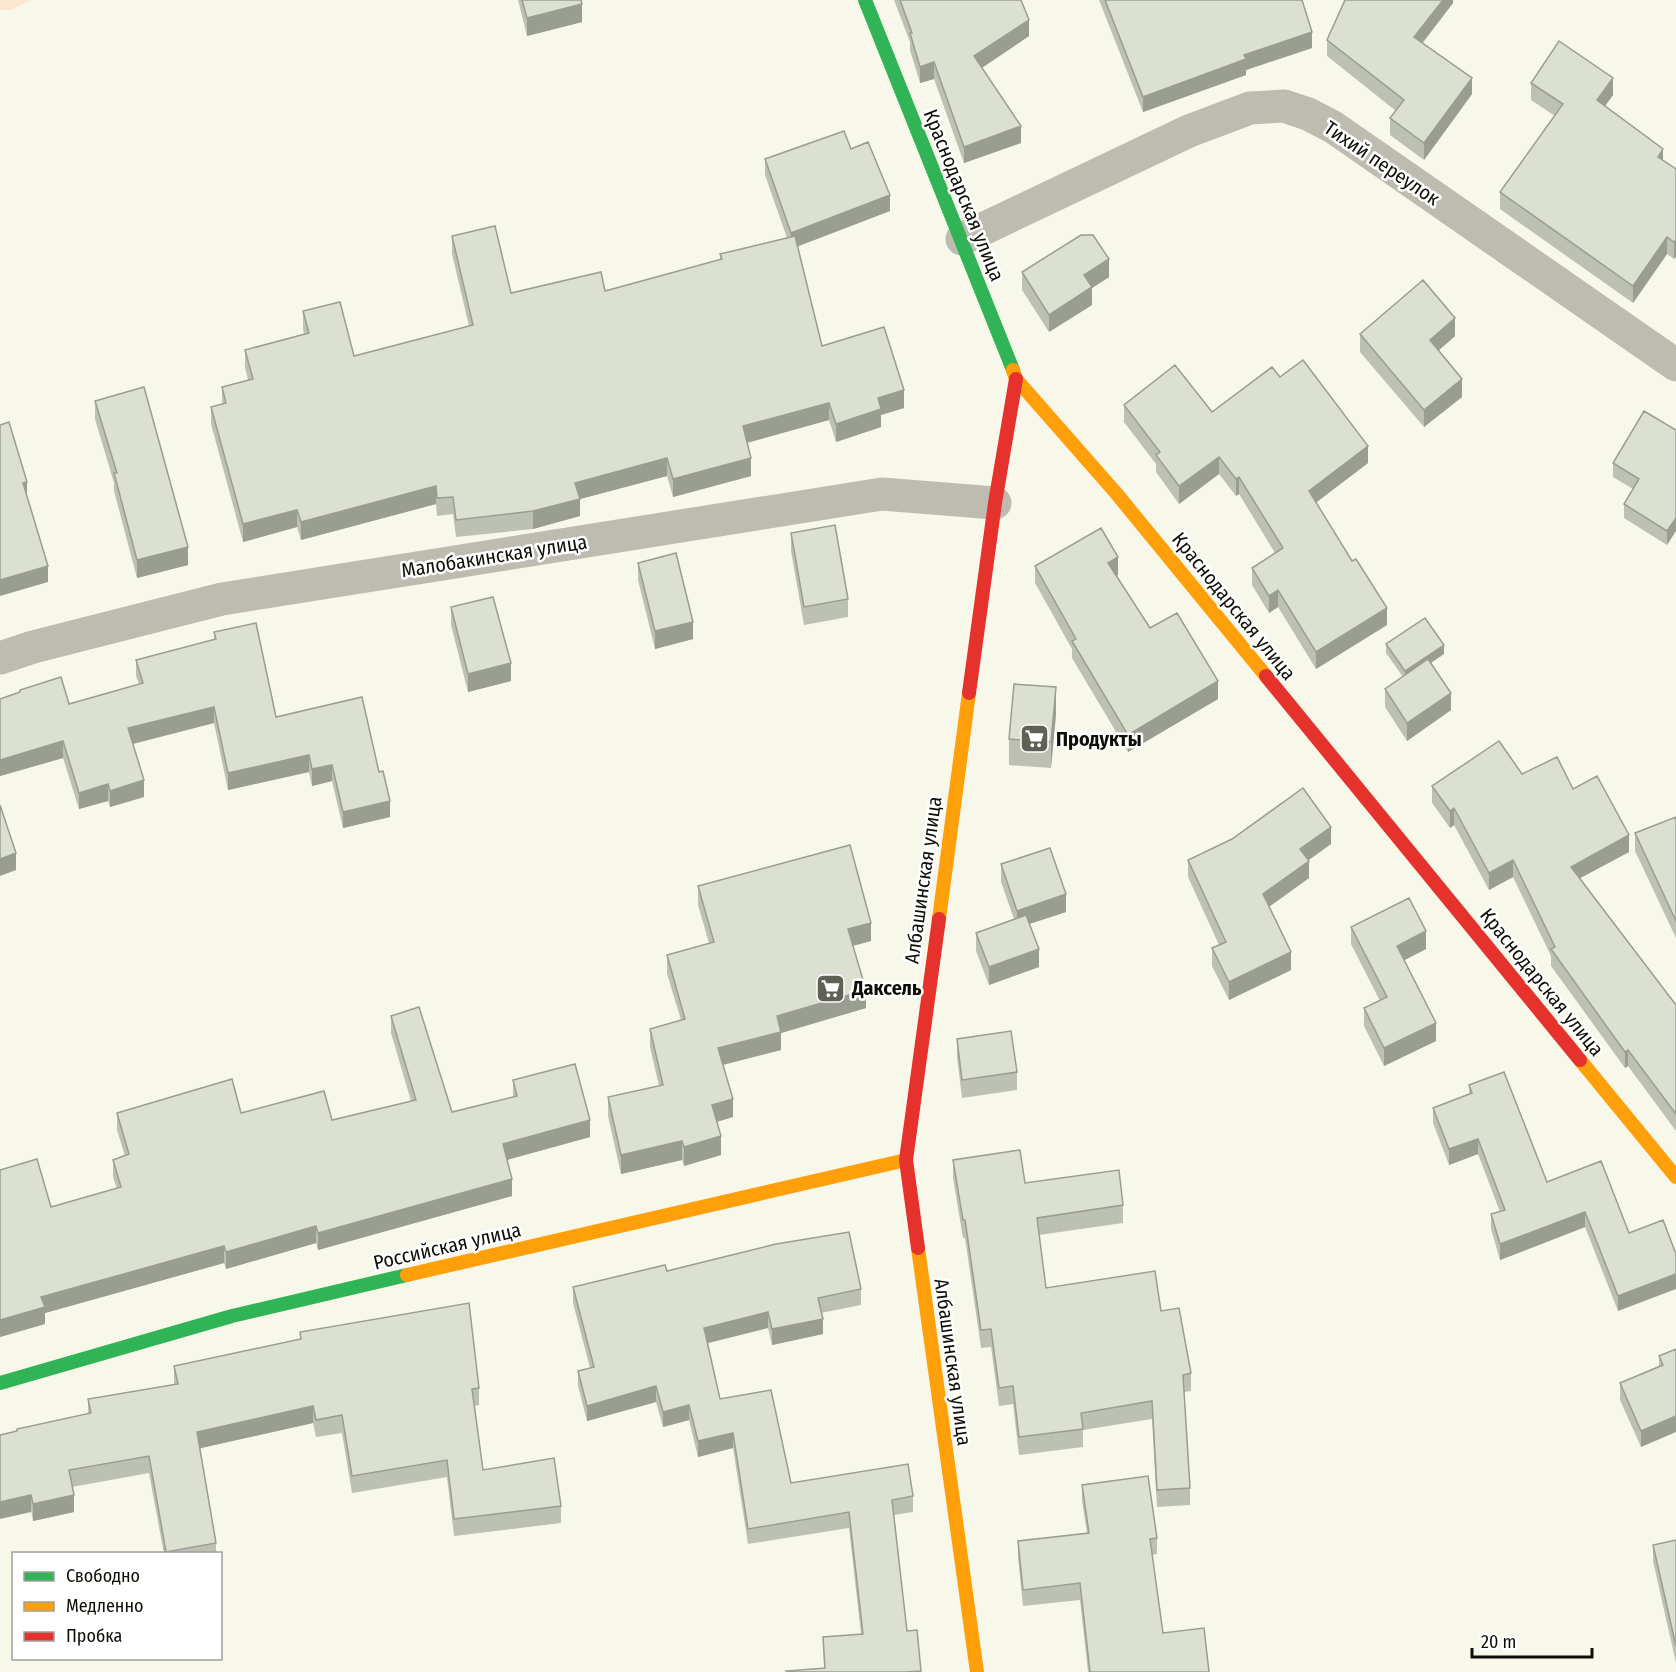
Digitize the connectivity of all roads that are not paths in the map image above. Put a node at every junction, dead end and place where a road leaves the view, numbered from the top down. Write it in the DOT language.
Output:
graph roads {
  1 [pos="865,0"];
  2 [pos="962,239"];
  3 [pos="1676,364"];
  4 [pos="1016,379"];
  5 [pos="995,503"];
  6 [pos="0,658"];
  7 [pos="906,1160"];
  8 [pos="1676,1177"];
  9 [pos="0,1383"];
  10 [pos="977,1672"];
  1 -- 2 [label="street, Краснодарская улица"];
  2 -- 3 [label="street, Тихий переулок"];
  2 -- 4 [label="street, Краснодарская улица"];
  4 -- 5 [label="street, Албашинская улица"];
  4 -- 8 [label="street, Краснодарская улица"];
  5 -- 6 [label="street, Малобакинская улица"];
  5 -- 7 [label="street, Албашинская улица"];
  7 -- 9 [label="street, Российская улица"];
  7 -- 10 [label="street, Албашинская улица"];
}
